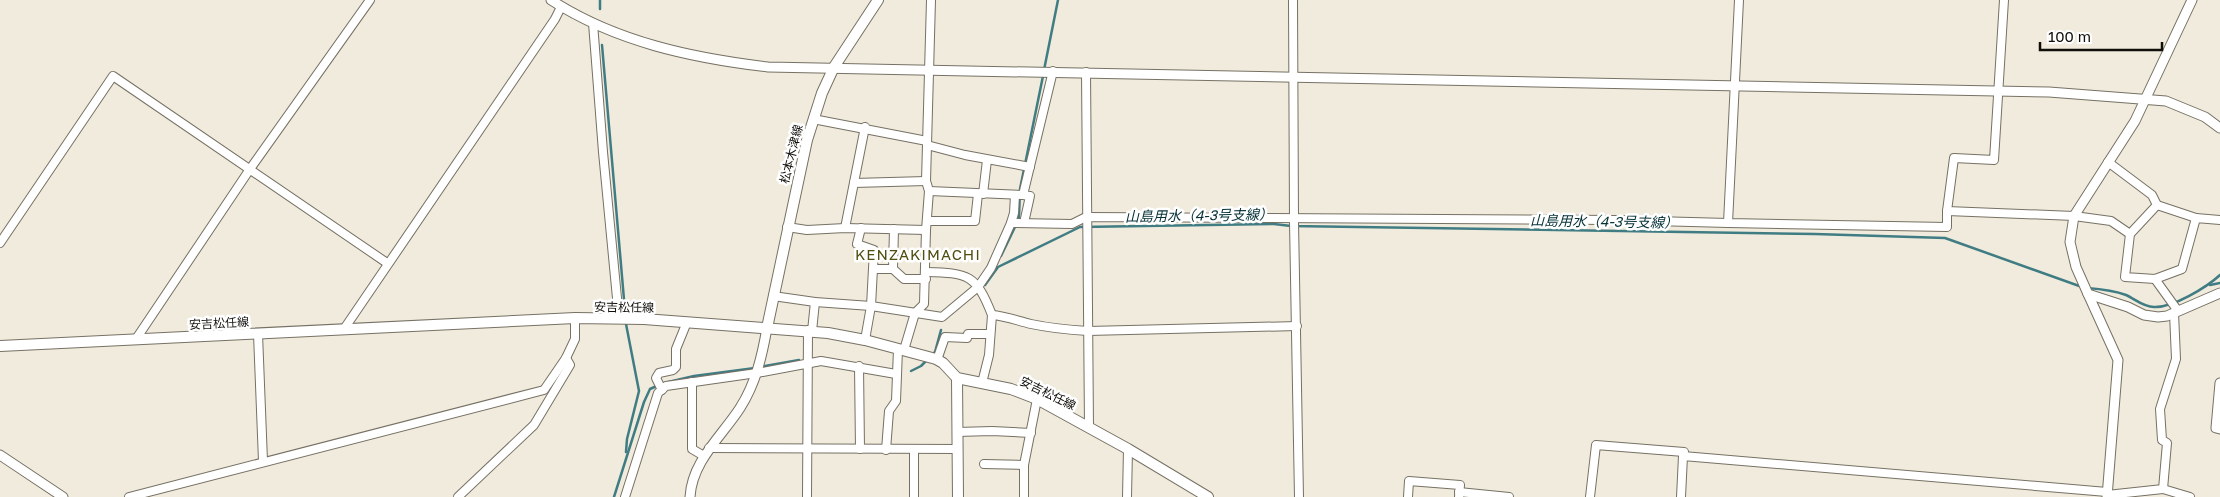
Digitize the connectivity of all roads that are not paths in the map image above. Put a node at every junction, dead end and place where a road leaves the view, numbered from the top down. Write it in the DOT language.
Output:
graph roads {
  1 [pos="370,0"];
  2 [pos="551,0"];
  3 [pos="878,0"];
  4 [pos="931,0"];
  5 [pos="1293,0"];
  6 [pos="1739,0"];
  7 [pos="2004,0"];
  8 [pos="2192,0"];
  9 [pos="561,7"];
  10 [pos="593,23"];
  11 [pos="834,66"];
  12 [pos="929,69"];
  13 [pos="1051,71"];
  14 [pos="1086,72"];
  15 [pos="1294,76"];
  16 [pos="1735,85"];
  17 [pos="2000,90"];
  18 [pos="2147,99"];
  19 [pos="814,118"];
  20 [pos="865,127"];
  21 [pos="2220,128"];
  22 [pos="927,143"];
  23 [pos="987,160"];
  24 [pos="2108,162"];
  25 [pos="1030,167"];
  26 [pos="250,169"];
  27 [pos="926,181"];
  28 [pos="854,183"];
  29 [pos="929,191"];
  30 [pos="980,194"];
  31 [pos="1020,195"];
  32 [pos="2157,205"];
  33 [pos="1947,211"];
  34 [pos="2074,216"];
  35 [pos="2196,218"];
  36 [pos="927,220"];
  37 [pos="1294,220"];
  38 [pos="2220,220"];
  39 [pos="1010,223"];
  40 [pos="1024,223"];
  41 [pos="1086,223"];
  42 [pos="1728,223"];
  43 [pos="787,227"];
  44 [pos="845,228"];
  45 [pos="861,228"];
  46 [pos="894,229"];
  47 [pos="926,230"];
  48 [pos="2130,234"];
  49 [pos="0,243"];
  50 [pos="387,263"];
  51 [pos="893,269"];
  52 [pos="874,270"];
  53 [pos="926,275"];
  54 [pos="2155,279"];
  55 [pos="978,287"];
  56 [pos="2086,289"];
  57 [pos="2220,293"];
  58 [pos="773,296"];
  59 [pos="815,302"];
  60 [pos="871,306"];
  61 [pos="2174,308"];
  62 [pos="915,312"];
  63 [pos="992,315"];
  64 [pos="575,318"];
  65 [pos="618,319"];
  66 [pos="687,322"];
  67 [pos="1297,326"];
  68 [pos="767,328"];
  69 [pos="344,330"];
  70 [pos="810,331"];
  71 [pos="1088,331"];
  72 [pos="258,334"];
  73 [pos="990,334"];
  74 [pos="136,339"];
  75 [pos="865,340"];
  76 [pos="0,346"];
  77 [pos="901,350"];
  78 [pos="566,358"];
  79 [pos="807,359"];
  80 [pos="936,360"];
  81 [pos="859,366"];
  82 [pos="758,369"];
  83 [pos="896,374"];
  84 [pos="957,378"];
  85 [pos="692,382"];
  86 [pos="982,383"];
  87 [pos="2220,383"];
  88 [pos="662,390"];
  89 [pos="1037,399"];
  90 [pos="1089,428"];
  91 [pos="2220,429"];
  92 [pos="957,432"];
  93 [pos="1030,434"];
  94 [pos="807,449"];
  95 [pos="860,449"];
  96 [pos="958,449"];
  97 [pos="1128,449"];
  98 [pos="886,450"];
  99 [pos="914,450"];
  100 [pos="707,452"];
  101 [pos="1684,452"];
  102 [pos="0,455"];
  103 [pos="263,461"];
  104 [pos="984,464"];
  105 [pos="1024,465"];
  106 [pos="2163,489"];
  107 [pos="1459,494"];
  108 [pos="2107,495"];
  109 [pos="63,497"];
  110 [pos="129,497"];
  111 [pos="458,497"];
  112 [pos="625,497"];
  113 [pos="690,497"];
  114 [pos="807,497"];
  115 [pos="914,497"];
  116 [pos="958,497"];
  117 [pos="1024,497"];
  118 [pos="1127,497"];
  119 [pos="1208,497"];
  120 [pos="1298,497"];
  121 [pos="1408,497"];
  122 [pos="1508,497"];
  123 [pos="1590,497"];
  124 [pos="1681,497"];
  125 [pos="2192,497"];
  1 -- 26 [label="street"];
  2 -- 9 [label="street"];
  3 -- 11 [label="main road, 松本木津線"];
  4 -- 12 [label="street"];
  5 -- 15 [label="street"];
  6 -- 16 [label="street"];
  7 -- 17 [label="street"];
  8 -- 18 [label="street"];
  9 -- 10 [label="street"];
  9 -- 50 [label="street"];
  10 -- 11 [label="street"];
  10 -- 65 [label="street"];
  11 -- 12 [label="street"];
  11 -- 19 [label="main road, 松本木津線"];
  12 -- 13 [label="street"];
  12 -- 22 [label="street"];
  13 -- 14 [label="street"];
  13 -- 25 [label="street"];
  14 -- 15 [label="street"];
  14 -- 41 [label="street"];
  15 -- 16 [label="street"];
  15 -- 37 [label="street"];
  16 -- 17 [label="street"];
  16 -- 42 [label="street"];
  17 -- 18 [label="street"];
  17 -- 33 [label="street"];
  18 -- 21 [label="street"];
  18 -- 24 [label="street"];
  19 -- 20 [label="street"];
  19 -- 43 [label="main road, 松本木津線"];
  20 -- 22 [label="street"];
  20 -- 28 [label="street"];
  22 -- 23 [label="street"];
  22 -- 27 [label="street"];
  23 -- 25 [label="street"];
  23 -- 30 [label="street"];
  24 -- 32 [label="street"];
  24 -- 34 [label="street"];
  25 -- 31 [label="street"];
  26 -- 49 [label="street"];
  26 -- 50 [label="street"];
  26 -- 74 [label="street"];
  27 -- 28 [label="street"];
  27 -- 29 [label="street"];
  28 -- 44 [label="street"];
  29 -- 30 [label="street"];
  29 -- 36 [label="street"];
  30 -- 31 [label="street"];
  30 -- 36 [label="street"];
  31 -- 39 [label="street"];
  31 -- 40 [label="street"];
  32 -- 35 [label="street"];
  32 -- 48 [label="street"];
  33 -- 34 [label="street"];
  33 -- 42 [label="street"];
  34 -- 48 [label="street"];
  34 -- 56 [label="street"];
  35 -- 38 [label="street"];
  35 -- 54 [label="street"];
  36 -- 47 [label="street"];
  37 -- 41 [label="street"];
  37 -- 42 [label="street"];
  37 -- 67 [label="street"];
  39 -- 40 [label="street"];
  39 -- 55 [label="street"];
  40 -- 41 [label="street"];
  41 -- 71 [label="street"];
  43 -- 44 [label="street"];
  43 -- 58 [label="main road, 松本木津線"];
  44 -- 45 [label="street"];
  45 -- 46 [label="street"];
  45 -- 52 [label="street"];
  46 -- 47 [label="street"];
  46 -- 51 [label="street"];
  47 -- 53 [label="street"];
  48 -- 54 [label="street"];
  50 -- 69 [label="street"];
  51 -- 52 [label="street"];
  51 -- 53 [label="street"];
  52 -- 60 [label="street"];
  53 -- 55 [label="street"];
  53 -- 62 [label="street"];
  54 -- 61 [label="street"];
  55 -- 62 [label="street"];
  55 -- 63 [label="street"];
  56 -- 61 [label="street"];
  56 -- 108 [label="street"];
  57 -- 61 [label="street"];
  58 -- 59 [label="street"];
  58 -- 68 [label="main road, 松本木津線"];
  59 -- 60 [label="street"];
  59 -- 70 [label="street"];
  60 -- 62 [label="street"];
  60 -- 75 [label="street"];
  61 -- 106 [label="street"];
  62 -- 77 [label="street"];
  63 -- 71 [label="street"];
  63 -- 73 [label="street"];
  64 -- 65 [label="main road, 安吉松任線"];
  64 -- 69 [label="main road, 安吉松任線"];
  64 -- 78 [label="street"];
  65 -- 66 [label="main road, 安吉松任線"];
  66 -- 68 [label="main road, 安吉松任線"];
  66 -- 88 [label="street"];
  67 -- 71 [label="street"];
  67 -- 120 [label="street"];
  68 -- 70 [label="main road, 安吉松任線"];
  68 -- 82 [label="street"];
  69 -- 72 [label="main road, 安吉松任線"];
  70 -- 75 [label="main road, 安吉松任線"];
  70 -- 79 [label="street"];
  71 -- 90 [label="street"];
  72 -- 74 [label="main road, 安吉松任線"];
  72 -- 103 [label="street"];
  73 -- 80 [label="street"];
  73 -- 86 [label="street"];
  74 -- 76 [label="main road, 安吉松任線"];
  75 -- 77 [label="main road, 安吉松任線"];
  77 -- 80 [label="main road, 安吉松任線"];
  77 -- 83 [label="street"];
  78 -- 103 [label="street"];
  78 -- 111 [label="street"];
  79 -- 81 [label="street"];
  79 -- 82 [label="street"];
  79 -- 94 [label="street"];
  80 -- 84 [label="main road, 安吉松任線"];
  81 -- 83 [label="street"];
  81 -- 95 [label="street"];
  82 -- 85 [label="street"];
  82 -- 100 [label="street"];
  83 -- 98 [label="street"];
  84 -- 86 [label="main road, 安吉松任線"];
  84 -- 92 [label="main road"];
  85 -- 88 [label="street"];
  85 -- 100 [label="street"];
  86 -- 89 [label="main road, 安吉松任線"];
  87 -- 91 [label="street"];
  88 -- 112 [label="street"];
  89 -- 90 [label="main road, 安吉松任線"];
  89 -- 93 [label="street"];
  90 -- 97 [label="main road, 安吉松任線"];
  92 -- 93 [label="street"];
  92 -- 96 [label="main road"];
  93 -- 105 [label="street"];
  94 -- 95 [label="street"];
  94 -- 100 [label="street"];
  94 -- 114 [label="street"];
  95 -- 98 [label="street"];
  96 -- 99 [label="street"];
  96 -- 116 [label="main road"];
  97 -- 118 [label="street"];
  97 -- 119 [label="main road, 安吉松任線"];
  98 -- 99 [label="street"];
  99 -- 115 [label="street"];
  100 -- 113 [label="street"];
  101 -- 123 [label="street"];
  102 -- 109 [label="street"];
  103 -- 110 [label="street"];
  104 -- 105 [label="street"];
  105 -- 117 [label="street"];
  106 -- 108 [label="street"];
  106 -- 125 [label="street"];
  107 -- 121 [label="street"];
  107 -- 122 [label="street"];
  108 -- 124 [label="street"];
}
